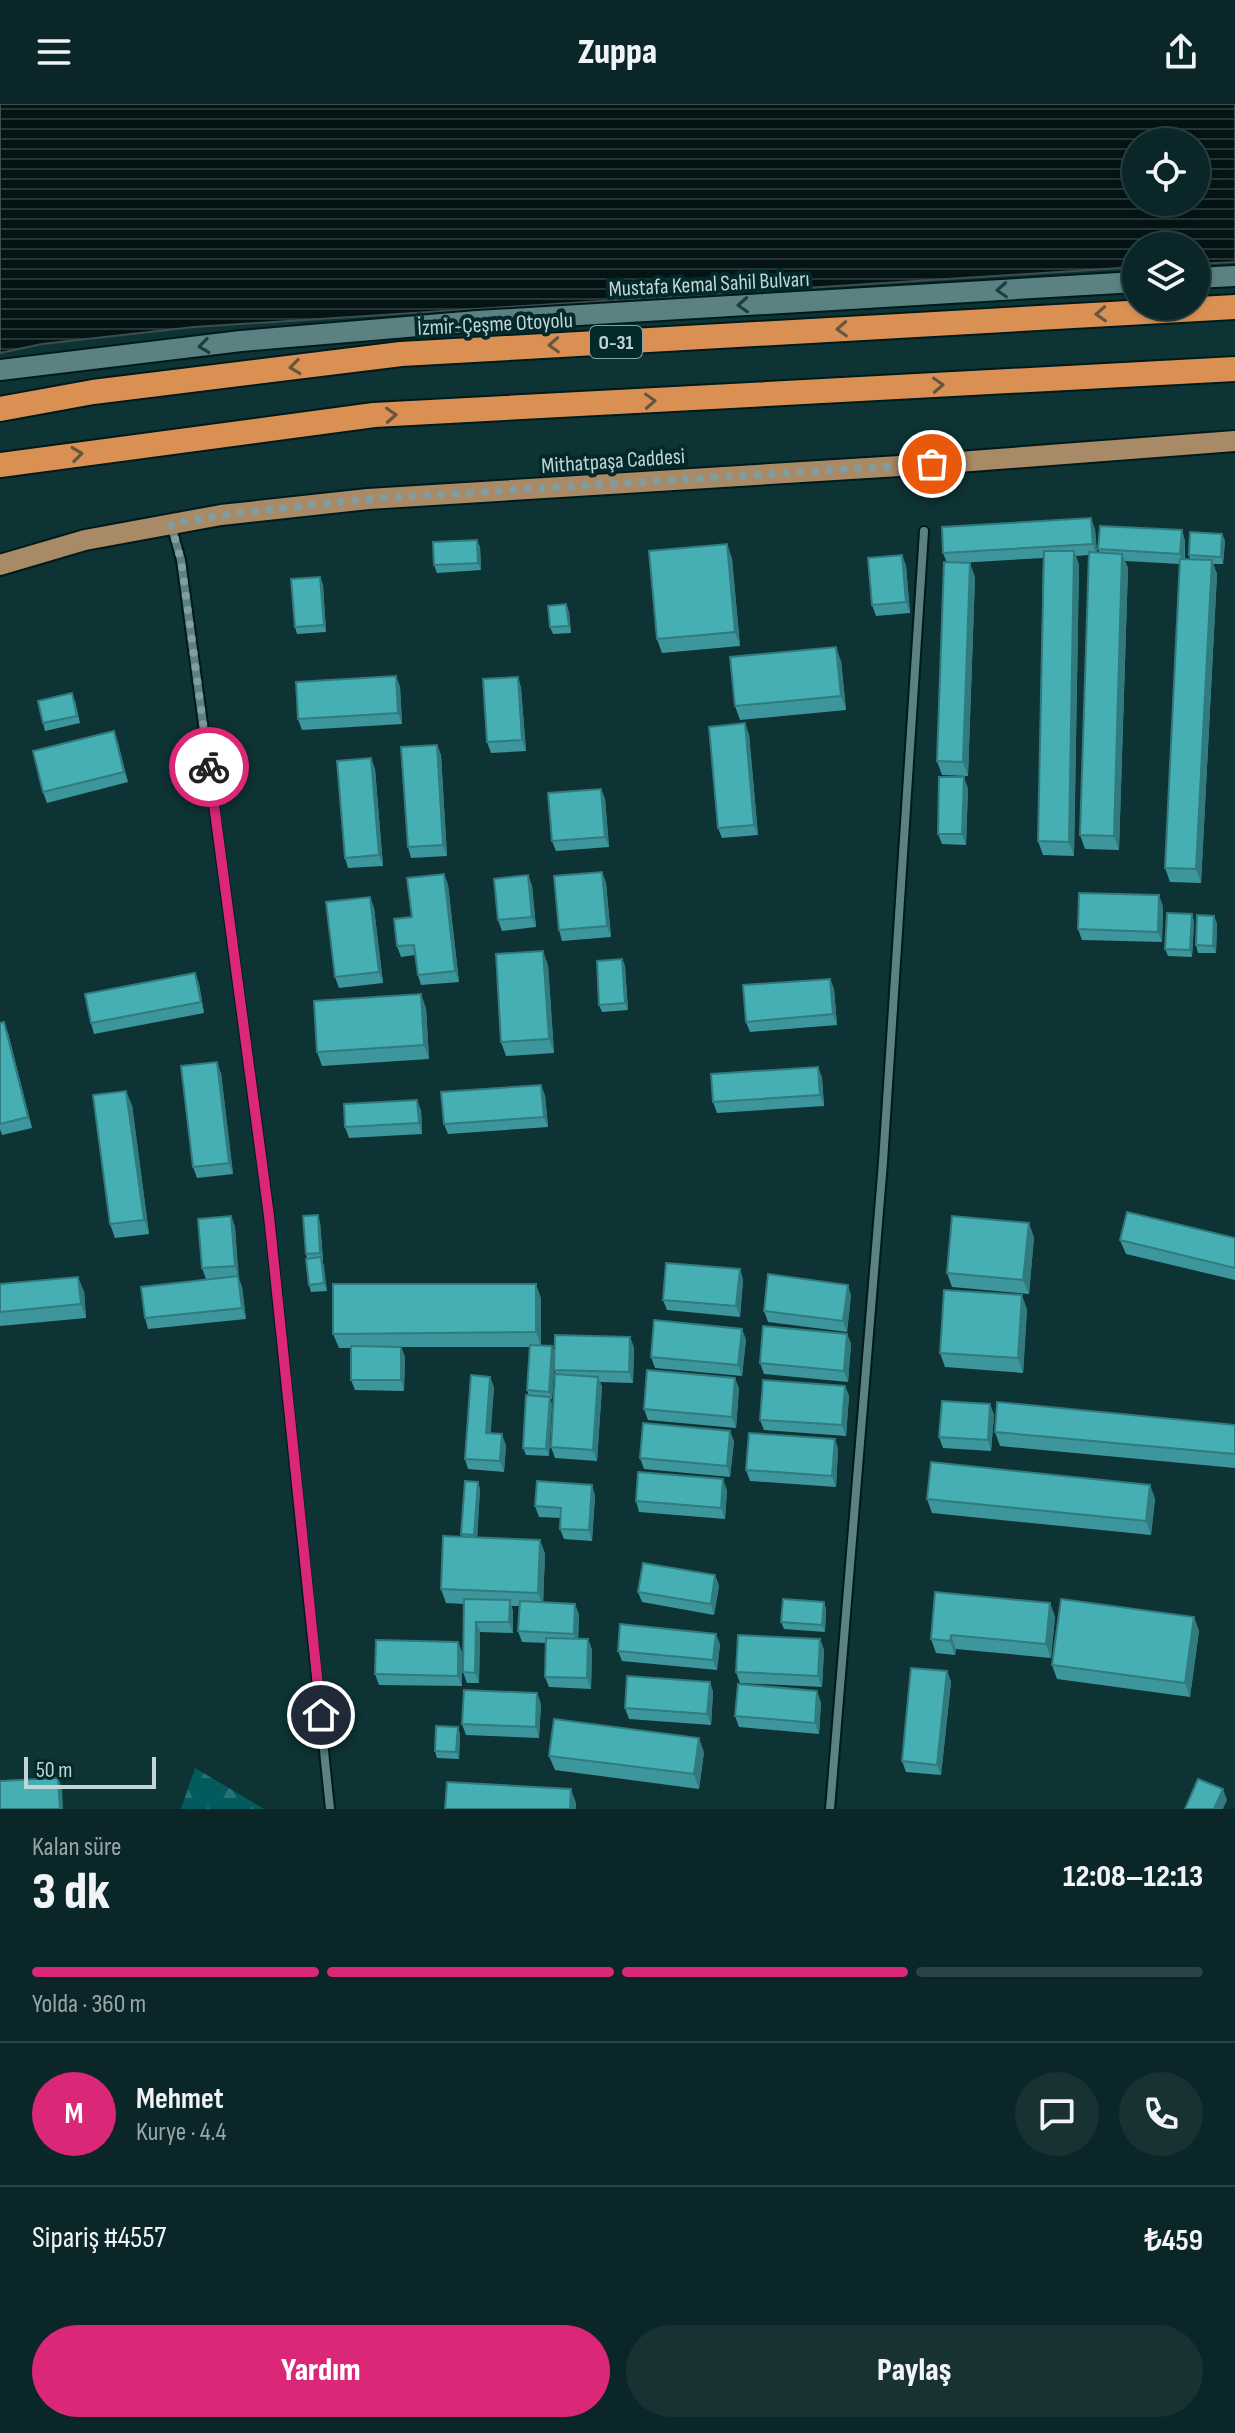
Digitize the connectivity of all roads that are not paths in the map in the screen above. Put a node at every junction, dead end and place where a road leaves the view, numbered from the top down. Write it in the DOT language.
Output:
graph roads {
  1 [pos="1235,276"];
  2 [pos="1210,277"];
  3 [pos="1122,283"];
  4 [pos="1235,307"];
  5 [pos="1235,369"];
  6 [pos="0,370"];
  7 [pos="0,409"];
  8 [pos="1235,441"];
  9 [pos="0,465"];
  10 [pos="171,524"];
  11 [pos="924,531"];
  12 [pos="0,565"];
  13 [pos="330,1809"];
  14 [pos="830,1809"];
  1 -- 2 [label="main road"];
  3 -- 6 [label="main road, Mustafa Kemal Sahil Bulvarı, one-way"];
  4 -- 7 [label="highway, İzmir-Çeşme Otoyolu / O-31, one-way"];
  9 -- 5 [label="highway, one-way"];
  8 -- 10 [label="main road, Mithatpaşa Caddesi"];
  10 -- 12 [label="main road, Mithatpaşa Caddesi"];
  10 -- 13 [label="lane"];
  11 -- 14 [label="lane"];
}
